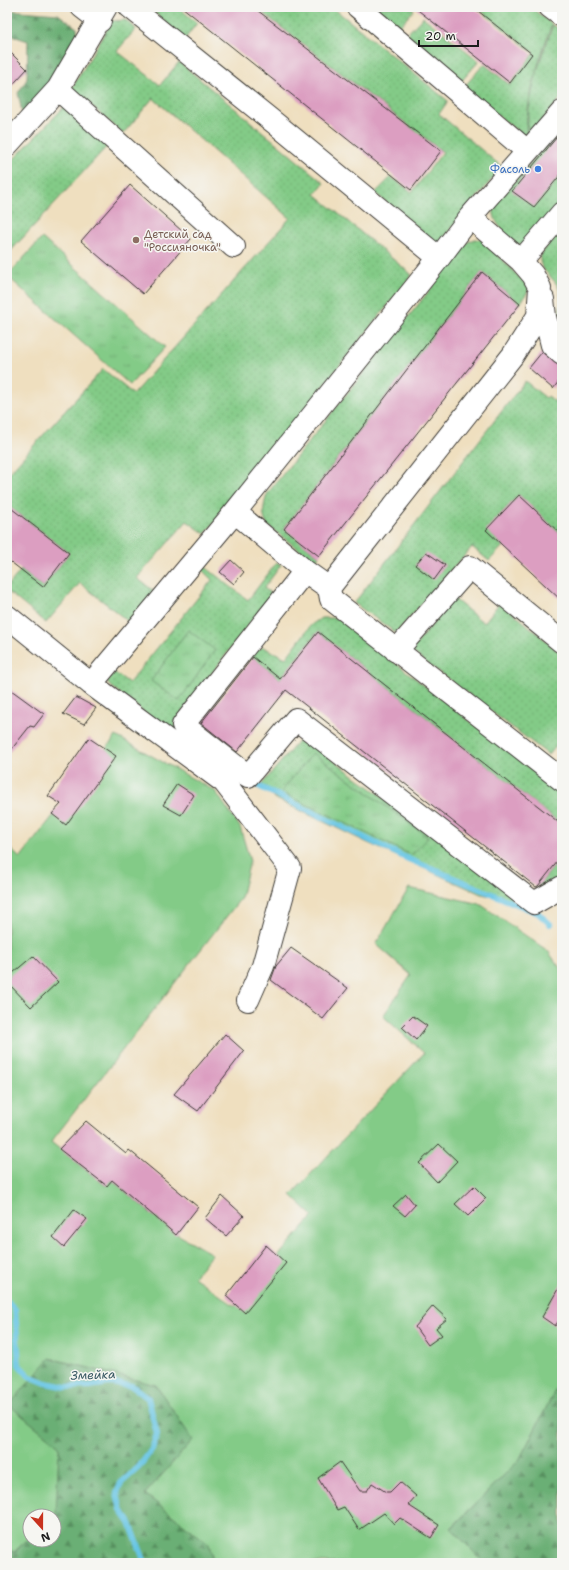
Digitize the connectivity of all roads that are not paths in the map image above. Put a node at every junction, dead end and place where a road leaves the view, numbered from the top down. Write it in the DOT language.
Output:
graph roads {
  1 [pos="82,7"];
  2 [pos="130,7"];
  3 [pos="358,7"];
  4 [pos="550,7"];
  5 [pos="103,14"];
  6 [pos="562,16"];
  7 [pos="58,89"];
  8 [pos="562,112"];
  9 [pos="7,144"];
  10 [pos="527,151"];
  11 [pos="562,212"];
  12 [pos="470,217"];
  13 [pos="234,247"];
  14 [pos="439,258"];
  15 [pos="521,261"];
  16 [pos="540,288"];
  17 [pos="562,354"];
  18 [pos="235,512"];
  19 [pos="305,571"];
  20 [pos="329,588"];
  21 [pos="7,616"];
  22 [pos="562,642"];
  23 [pos="396,651"];
  24 [pos="91,684"];
  25 [pos="562,780"];
  26 [pos="562,887"];
  27 [pos="248,1000"];
  1 -- 5 [label="street"];
  2 -- 14 [label="street"];
  3 -- 10 [label="street"];
  4 -- 6 [label="street"];
  5 -- 7 [label="street"];
  7 -- 9 [label="street"];
  7 -- 13 [label="street"];
  8 -- 10 [label="street"];
  10 -- 12 [label="street"];
  11 -- 15 [label="street"];
  12 -- 14 [label="street"];
  12 -- 15 [label="street"];
  14 -- 18 [label="street"];
  15 -- 16 [label="street"];
  16 -- 17 [label="street"];
  16 -- 20 [label="street"];
  18 -- 19 [label="street"];
  18 -- 24 [label="street"];
  19 -- 20 [label="street"];
  19 -- 26 [label="street"];
  20 -- 23 [label="street"];
  21 -- 24 [label="street"];
  22 -- 23 [label="street"];
  23 -- 25 [label="street"];
  24 -- 27 [label="street"];
}
